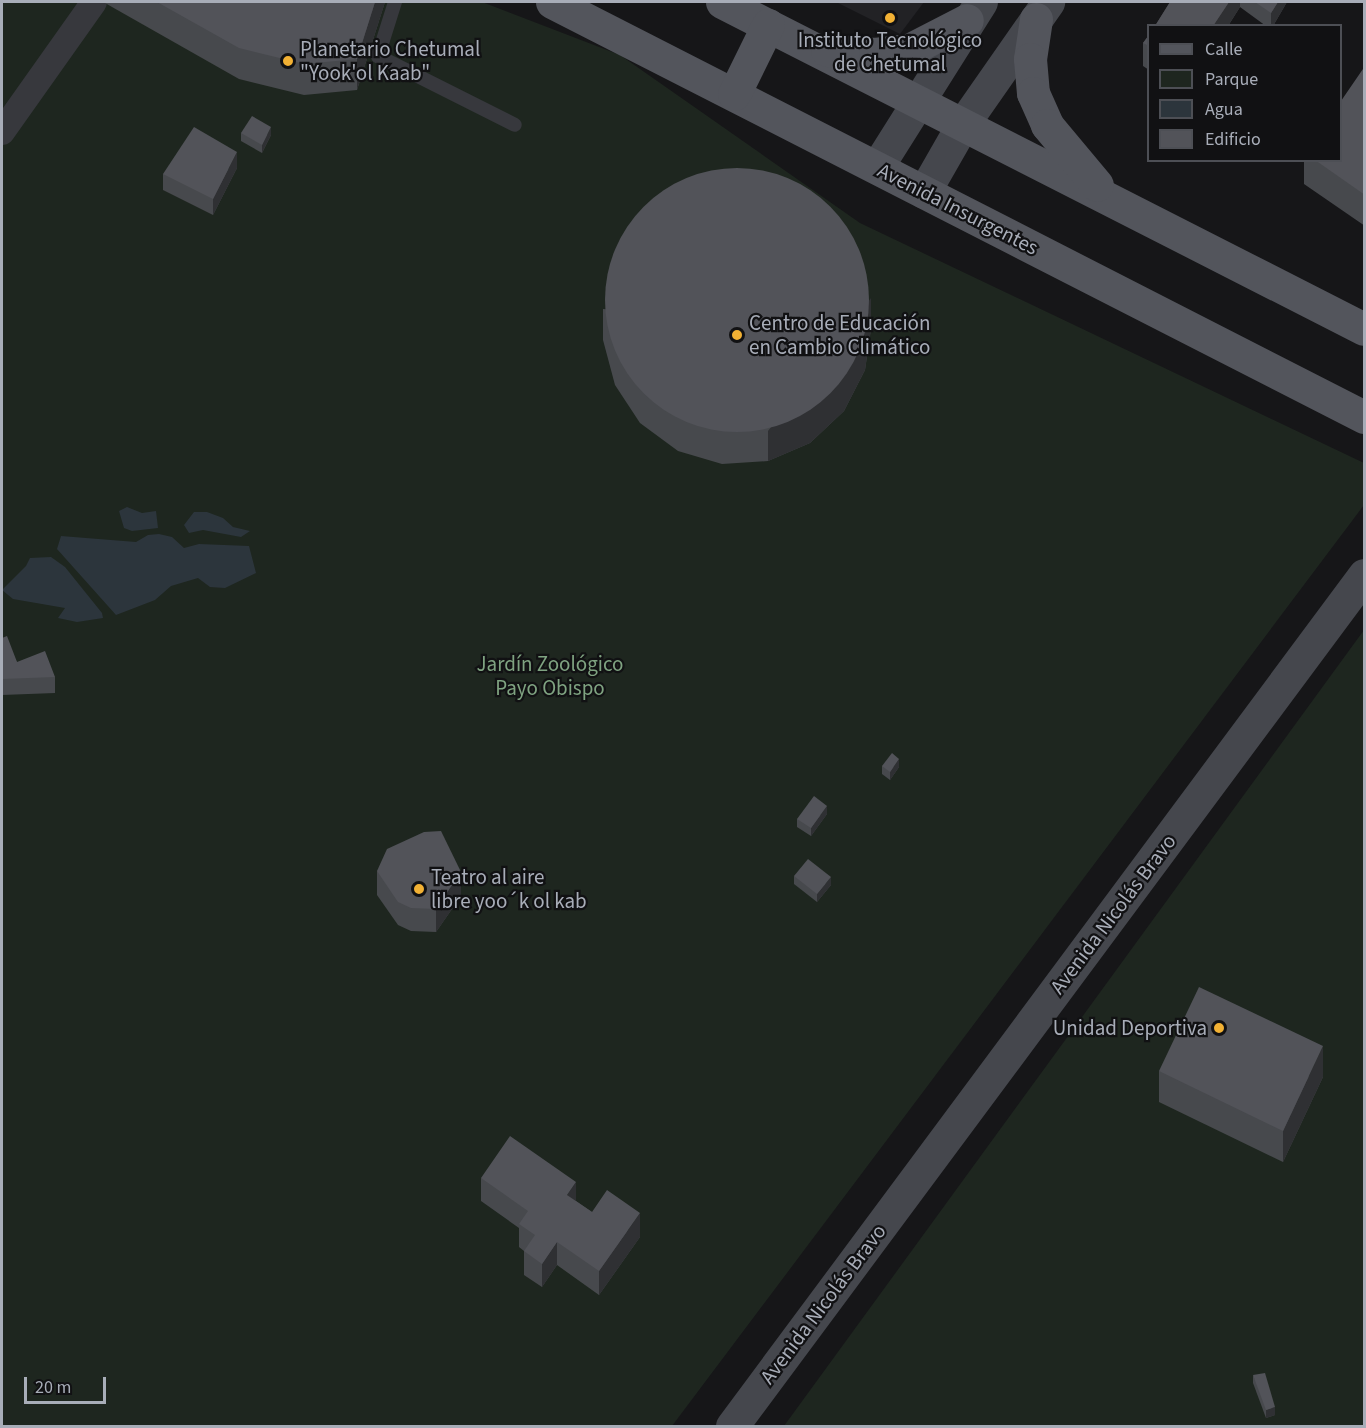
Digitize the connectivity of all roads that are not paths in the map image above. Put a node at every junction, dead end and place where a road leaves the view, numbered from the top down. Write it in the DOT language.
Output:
graph roads {
  1 [pos="94,2"];
  2 [pos="395,2"];
  3 [pos="552,2"];
  4 [pos="722,2"];
  5 [pos="1042,10"];
  6 [pos="974,11"];
  7 [pos="768,25"];
  8 [pos="808,47"];
  9 [pos="734,94"];
  10 [pos="916,102"];
  11 [pos="963,124"];
  12 [pos="515,125"];
  13 [pos="2,132"];
  14 [pos="877,167"];
  15 [pos="924,192"];
  16 [pos="1106,196"];
  17 [pos="1365,328"];
  18 [pos="1365,417"];
  19 [pos="1365,575"];
  20 [pos="732,1426"];
  1 -- 13 [label="street"];
  2 -- 12 [label="lane"];
  3 -- 9 [label="main road, Avenida Insurgentes"];
  4 -- 7 [label="main road"];
  5 -- 11 [label="main road"];
  5 -- 16 [label="main road"];
  6 -- 8 [label="main road"];
  6 -- 10 [label="main road"];
  7 -- 8 [label="main road"];
  7 -- 9 [label="main road"];
  8 -- 10 [label="main road"];
  9 -- 14 [label="main road, Avenida Insurgentes"];
  10 -- 11 [label="main road"];
  10 -- 14 [label="main road"];
  11 -- 15 [label="main road"];
  11 -- 16 [label="main road"];
  14 -- 15 [label="main road, Avenida Insurgentes"];
  15 -- 18 [label="main road, Avenida Insurgentes"];
  16 -- 17 [label="main road"];
  19 -- 20 [label="main road, Avenida Nicolás Bravo"];
}
